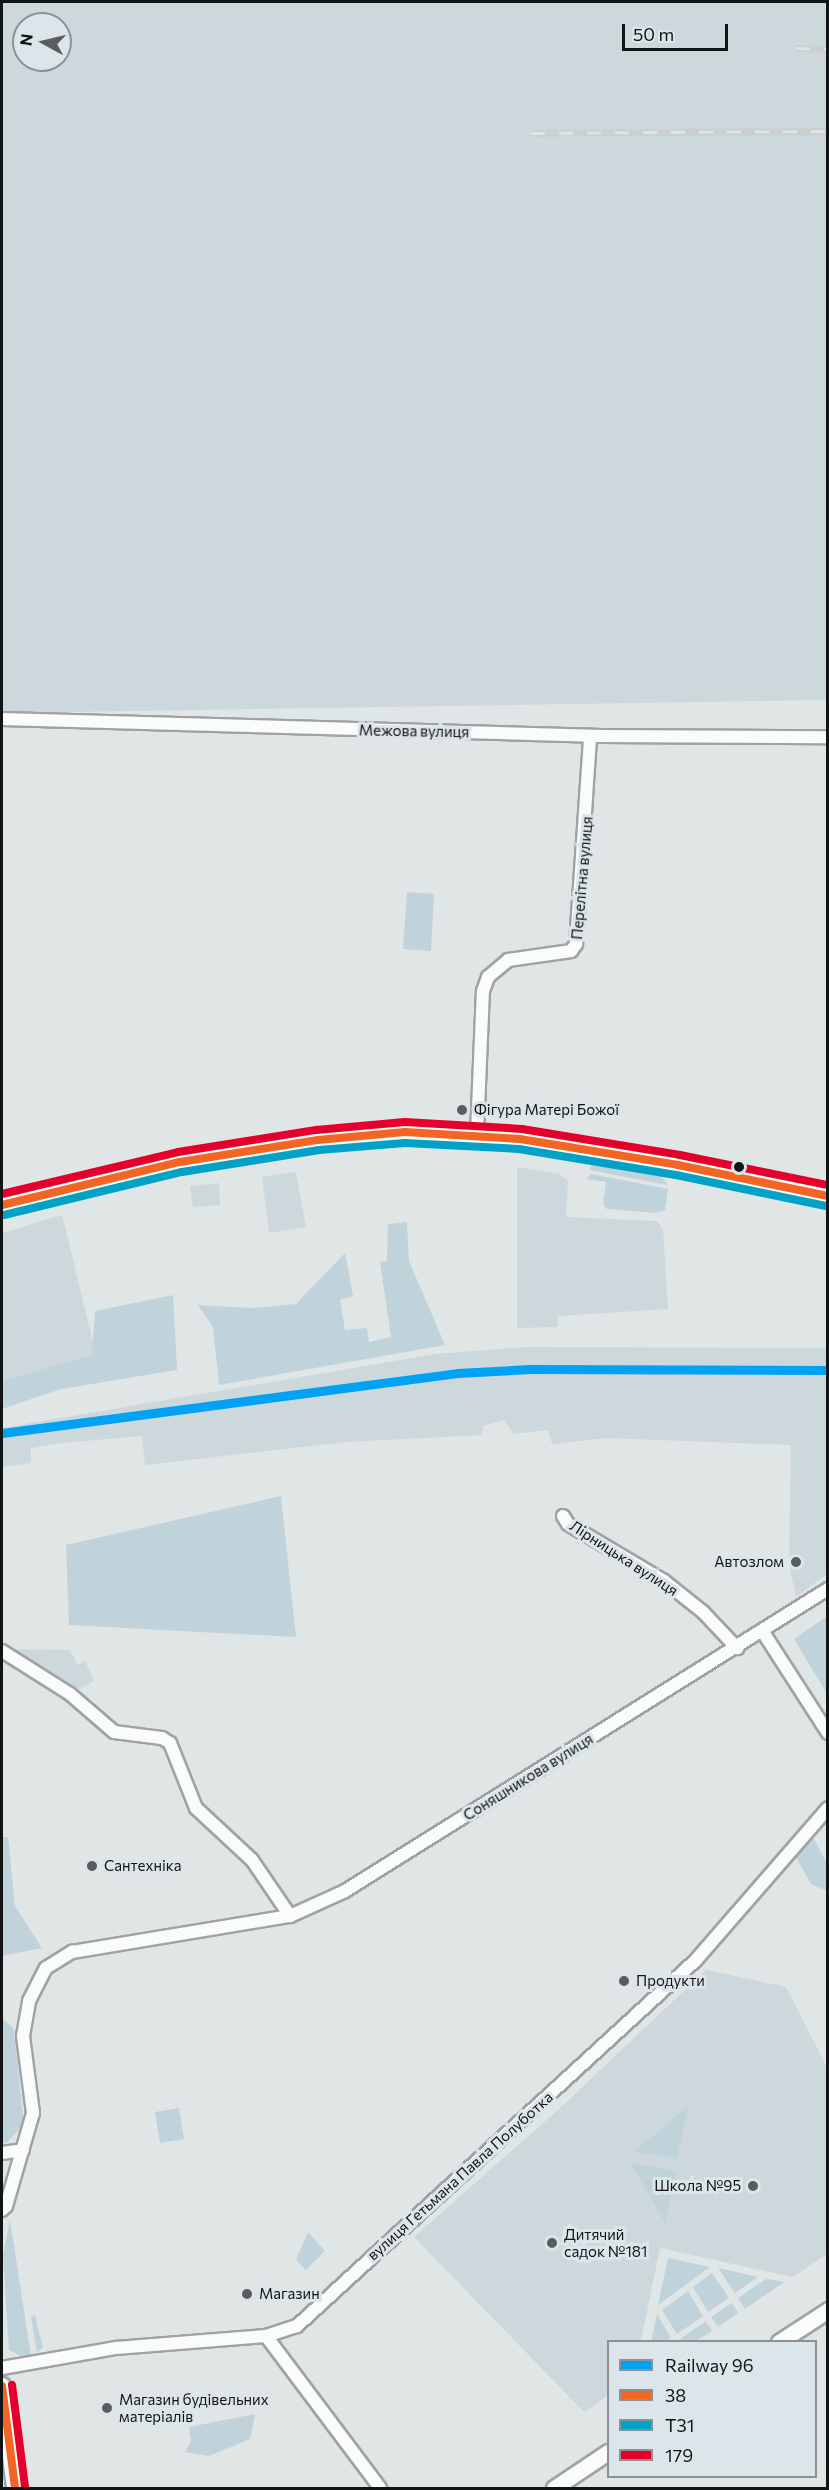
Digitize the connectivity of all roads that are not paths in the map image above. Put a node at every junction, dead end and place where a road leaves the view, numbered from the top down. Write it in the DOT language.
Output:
graph roads {
  1 [pos="2,719"];
  2 [pos="590,736"];
  3 [pos="828,737"];
  4 [pos="477,1133"];
  5 [pos="828,1196"];
  6 [pos="2,1205"];
  7 [pos="563,1516"];
  8 [pos="828,1589"];
  9 [pos="764,1632"];
  10 [pos="737,1648"];
  11 [pos="2,1651"];
  12 [pos="828,1733"];
  13 [pos="828,1808"];
  14 [pos="290,1916"];
  15 [pos="23,2150"];
  16 [pos="2,2153"];
  17 [pos="2,2210"];
  18 [pos="828,2310"];
  19 [pos="266,2336"];
  20 [pos="782,2340"];
  21 [pos="2,2368"];
  22 [pos="2,2386"];
  23 [pos="607,2453"];
  24 [pos="15,2488"];
  25 [pos="380,2488"];
  26 [pos="554,2488"];
  1 -- 2 [label="street, Межова вулиця"];
  2 -- 3 [label="street, Межова вулиця"];
  2 -- 4 [label="street, Перелітна вулиця"];
  4 -- 5 [label="main road"];
  4 -- 6 [label="main road"];
  7 -- 10 [label="street, Лірницька вулиця"];
  8 -- 9 [label="street"];
  9 -- 10 [label="street, Соняшникова вулиця"];
  9 -- 12 [label="street"];
  10 -- 14 [label="street, Соняшникова вулиця"];
  11 -- 14 [label="street"];
  13 -- 19 [label="street, вулиця Гетьмана Павла Полуботка"];
  14 -- 15 [label="street, Соняшникова вулиця"];
  15 -- 16 [label="street"];
  15 -- 17 [label="street, Соняшникова вулиця"];
  18 -- 20 [label="street"];
  19 -- 21 [label="street, вулиця Гетьмана Павла Полуботка"];
  19 -- 25 [label="street"];
  22 -- 24 [label="main road"];
  23 -- 26 [label="street"];
}
